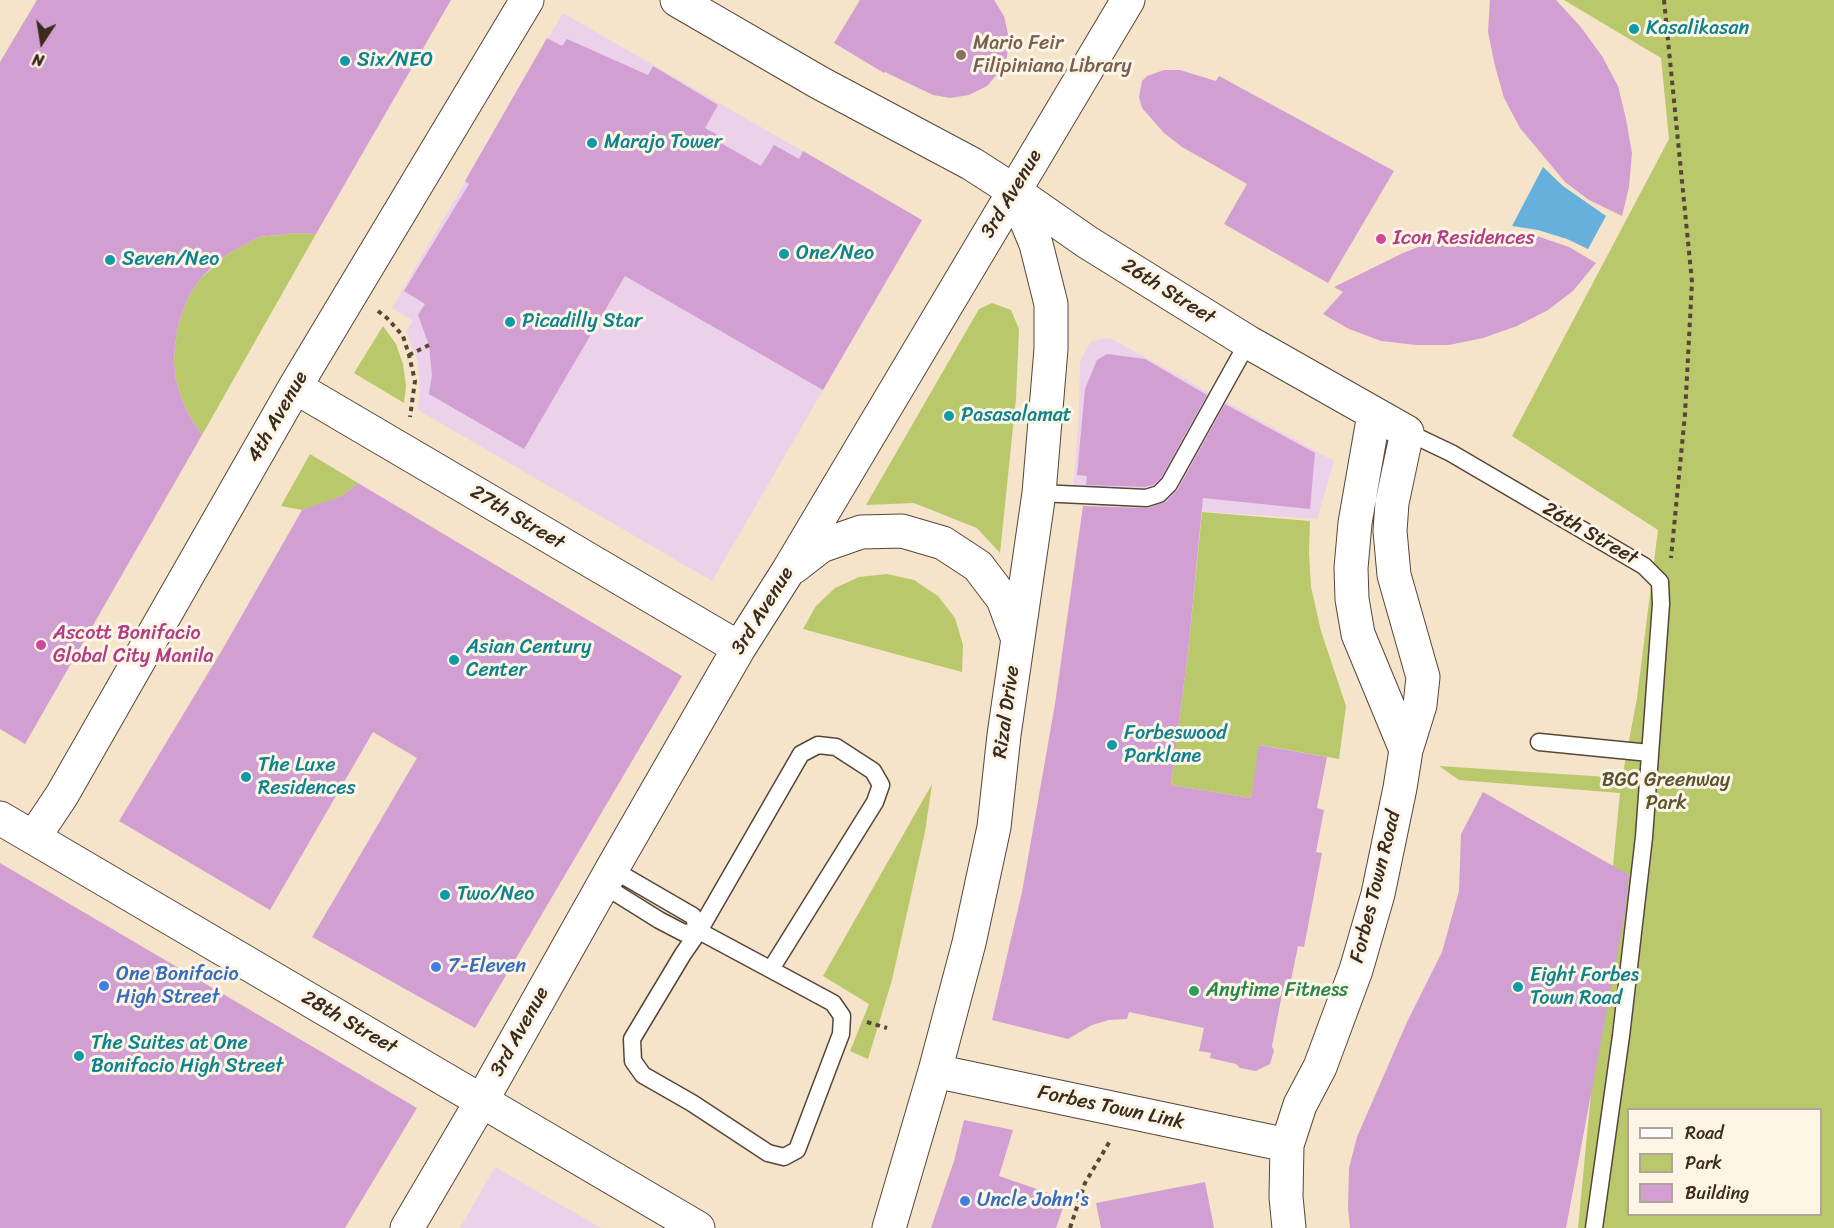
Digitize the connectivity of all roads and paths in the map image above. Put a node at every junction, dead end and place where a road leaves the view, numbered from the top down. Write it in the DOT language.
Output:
graph roads {
  1 [pos="527,0"];
  2 [pos="677,0"];
  3 [pos="1128,0"];
  4 [pos="1014,190"];
  5 [pos="352,292"];
  6 [pos="1248,342"];
  7 [pos="429,345"];
  8 [pos="409,355"];
  9 [pos="295,387"];
  10 [pos="1374,414"];
  11 [pos="1407,432"];
  12 [pos="401,449"];
  13 [pos="1039,493"];
  14 [pos="788,571"];
  15 [pos="1017,639"];
  16 [pos="739,648"];
  17 [pos="1539,742"];
  18 [pos="1406,750"];
  19 [pos="1650,753"];
  20 [pos="0,818"];
  21 [pos="34,837"];
  22 [pos="607,877"];
  23 [pos="699,931"];
  24 [pos="771,969"];
  25 [pos="935,1071"];
  26 [pos="481,1102"];
  27 [pos="1287,1146"];
  28 [pos="1095,1166"];
  29 [pos="407,1228"];
  30 [pos="698,1228"];
  31 [pos="889,1228"];
  32 [pos="1070,1228"];
  33 [pos="1289,1228"];
  34 [pos="1594,1228"];
  1 -- 5 [label="street, 4th Avenue"];
  2 -- 4 [label="street, 26th Street"];
  3 -- 4 [label="street, 3rd Avenue"];
  4 -- 6 [label="street, 26th Street"];
  4 -- 13 [label="street, Rizal Drive"];
  4 -- 14 [label="street, 3rd Avenue"];
  5 -- 8 [label="path"];
  5 -- 9 [label="street, 4th Avenue"];
  6 -- 10 [label="street, 26th Street"];
  6 -- 13 [label="lane"];
  7 -- 8 [label="path"];
  8 -- 12 [label="path"];
  9 -- 12 [label="street, 27th Street"];
  9 -- 21 [label="street, 4th Avenue"];
  10 -- 11 [label="street, 26th Street"];
  10 -- 18 [label="street"];
  11 -- 18 [label="street, Forbes Town Road"];
  11 -- 19 [label="lane, 26th Street"];
  12 -- 16 [label="street, 27th Street"];
  13 -- 15 [label="street, Rizal Drive"];
  14 -- 15 [label="street"];
  14 -- 16 [label="street, 3rd Avenue"];
  15 -- 25 [label="street, Rizal Drive"];
  16 -- 22 [label="street, 3rd Avenue"];
  17 -- 19 [label="lane"];
  18 -- 27 [label="street, Forbes Town Road"];
  19 -- 34 [label="lane"];
  20 -- 21 [label="street, 28th Street"];
  21 -- 26 [label="street, 28th Street"];
  22 -- 23 [label="lane"];
  22 -- 26 [label="street, 3rd Avenue"];
  23 -- 24 [label="lane"];
  23 -- 24 [label="lane"];
  23 -- 24 [label="lane"];
  25 -- 27 [label="street, Forbes Town Link"];
  25 -- 31 [label="street, Rizal Drive"];
  26 -- 29 [label="street, 3rd Avenue"];
  26 -- 30 [label="street, 28th Street"];
  27 -- 33 [label="street, Forbes Town Road"];
  28 -- 32 [label="path"];
}
